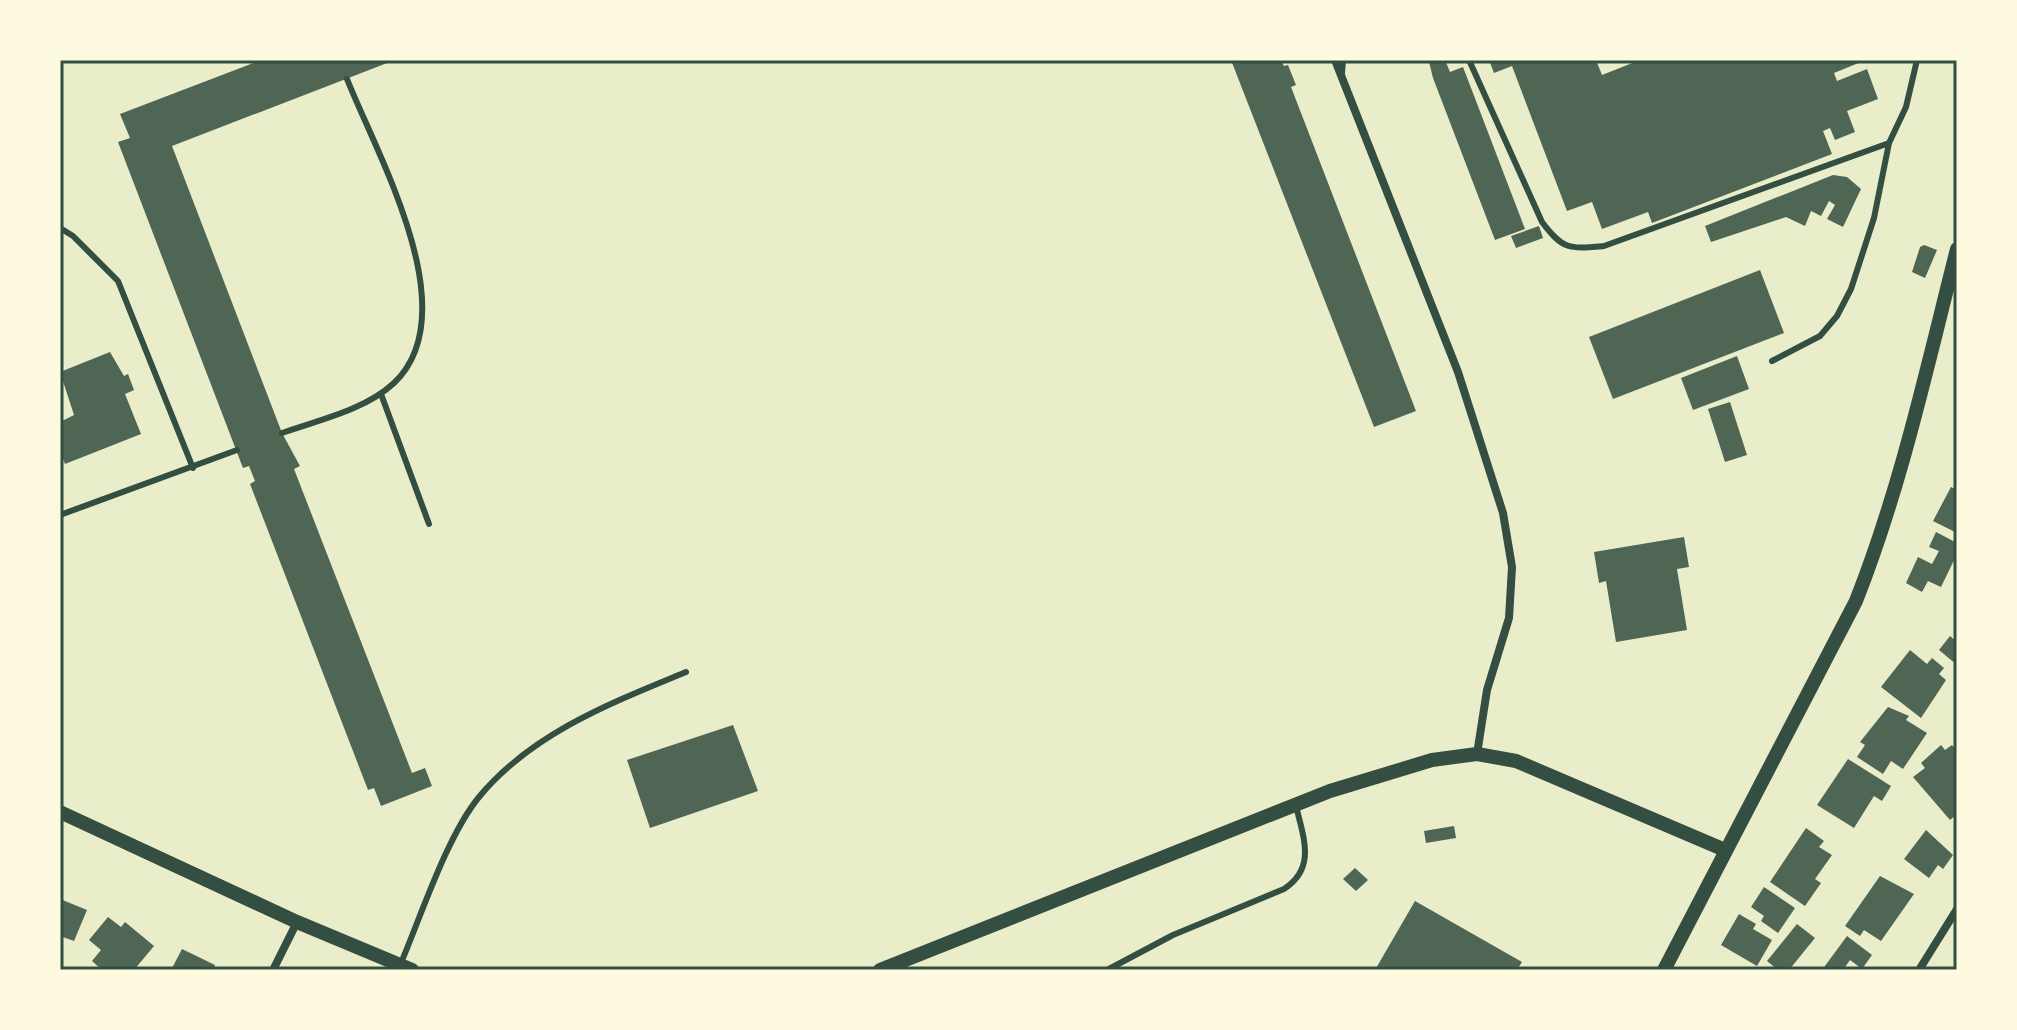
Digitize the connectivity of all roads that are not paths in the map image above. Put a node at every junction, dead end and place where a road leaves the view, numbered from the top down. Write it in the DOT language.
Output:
graph roads {
  1 [pos="1335,60"];
  2 [pos="1343,60"];
  3 [pos="1469,60"];
  4 [pos="1917,60"];
  5 [pos="1341,77"];
  6 [pos="347,79"];
  7 [pos="1889,143"];
  8 [pos="60,228"];
  9 [pos="1957,249"];
  10 [pos="1772,361"];
  11 [pos="381,394"];
  12 [pos="282,433"];
  13 [pos="237,450"];
  14 [pos="193,468"];
  15 [pos="60,515"];
  16 [pos="429,524"];
  17 [pos="686,672"];
  18 [pos="1477,754"];
  19 [pos="1296,805"];
  20 [pos="60,812"];
  21 [pos="1725,850"];
  22 [pos="1957,909"];
  23 [pos="297,922"];
  24 [pos="406,967"];
  25 [pos="273,970"];
  26 [pos="880,970"];
  27 [pos="1107,970"];
  28 [pos="1664,970"];
  29 [pos="1919,970"];
  1 -- 5 [label="street"];
  2 -- 5 [label="lane"];
  3 -- 7 [label="lane"];
  4 -- 7 [label="lane"];
  5 -- 18 [label="street"];
  6 -- 11 [label="lane"];
  7 -- 10 [label="lane"];
  8 -- 14 [label="lane"];
  9 -- 21 [label="street"];
  11 -- 12 [label="lane"];
  11 -- 16 [label="lane"];
  13 -- 14 [label="lane"];
  14 -- 15 [label="lane"];
  17 -- 24 [label="lane"];
  18 -- 19 [label="street"];
  18 -- 21 [label="street"];
  19 -- 26 [label="street"];
  19 -- 27 [label="lane"];
  20 -- 23 [label="street"];
  21 -- 28 [label="street"];
  22 -- 29 [label="street"];
  23 -- 24 [label="street"];
  23 -- 25 [label="street"];
}
